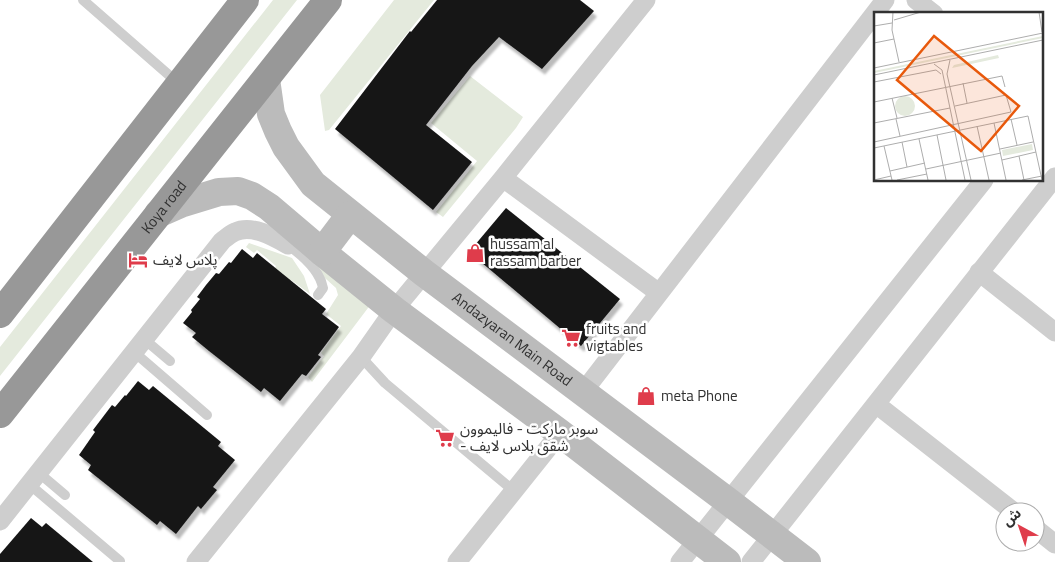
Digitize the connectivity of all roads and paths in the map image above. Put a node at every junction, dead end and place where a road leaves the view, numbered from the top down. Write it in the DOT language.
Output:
graph roads {
  1 [pos="82,0"];
  2 [pos="245,0"];
  3 [pos="328,0"];
  4 [pos="646,0"];
  5 [pos="885,0"];
  6 [pos="916,0"];
  7 [pos="876,12"];
  8 [pos="931,12"];
  9 [pos="874,14"];
  10 [pos="266,79"];
  11 [pos="179,84"];
  12 [pos="1055,176"];
  13 [pos="503,178"];
  14 [pos="983,181"];
  15 [pos="158,214"];
  16 [pos="350,215"];
  17 [pos="293,238"];
  18 [pos="322,252"];
  19 [pos="979,272"];
  20 [pos="424,273"];
  21 [pos="659,293"];
  22 [pos="318,295"];
  23 [pos="394,310"];
  24 [pos="0,314"];
  25 [pos="1055,332"];
  26 [pos="139,346"];
  27 [pos="361,356"];
  28 [pos="170,362"];
  29 [pos="583,392"];
  30 [pos="876,404"];
  31 [pos="0,414"];
  32 [pos="207,415"];
  33 [pos="560,433"];
  34 [pos="34,478"];
  35 [pos="514,491"];
  36 [pos="65,495"];
  37 [pos="729,502"];
  38 [pos="1001,502"];
  39 [pos="0,520"];
  40 [pos="772,535"];
  41 [pos="1045,536"];
  42 [pos="698,540"];
  43 [pos="1055,544"];
  44 [pos="120,561"];
  45 [pos="196,562"];
  46 [pos="457,562"];
  47 [pos="680,562"];
  48 [pos="727,562"];
  49 [pos="751,562"];
  50 [pos="807,562"];
  1 -- 11 [label="lane"];
  2 -- 11 [label="highway"];
  3 -- 10 [label="highway, Koya road"];
  4 -- 13 [label="street"];
  5 -- 7 [label="street"];
  6 -- 8 [label="street"];
  9 -- 21 [label="street"];
  10 -- 15 [label="highway, Koya road"];
  10 -- 16 [label="street, Andazyaran Main Road"];
  11 -- 24 [label="highway"];
  12 -- 19 [label="street"];
  13 -- 20 [label="street"];
  13 -- 21 [label="street"];
  14 -- 37 [label="street"];
  15 -- 17 [label="street"];
  15 -- 31 [label="highway, Koya road"];
  16 -- 18 [label="street"];
  16 -- 20 [label="street, Andazyaran Main Road"];
  17 -- 18 [label="street"];
  17 -- 22 [label="lane"];
  17 -- 26 [label="street"];
  18 -- 23 [label="street"];
  19 -- 25 [label="street"];
  19 -- 30 [label="street"];
  20 -- 23 [label="street"];
  20 -- 29 [label="street, Andazyaran Main Road"];
  21 -- 29 [label="street"];
  23 -- 27 [label="street"];
  23 -- 33 [label="street"];
  26 -- 28 [label="lane"];
  26 -- 32 [label="lane"];
  26 -- 34 [label="street"];
  27 -- 35 [label="lane"];
  27 -- 45 [label="street"];
  29 -- 37 [label="street, Andazyaran Main Road"];
  30 -- 38 [label="street"];
  30 -- 40 [label="street"];
  33 -- 35 [label="street"];
  33 -- 42 [label="street"];
  34 -- 36 [label="lane"];
  34 -- 39 [label="street"];
  34 -- 44 [label="lane"];
  35 -- 46 [label="street"];
  37 -- 40 [label="street, Andazyaran Main Road"];
  37 -- 42 [label="street"];
  40 -- 49 [label="street"];
  40 -- 50 [label="street, Andazyaran Main Road"];
  41 -- 43 [label="street"];
  42 -- 47 [label="street"];
  42 -- 48 [label="street"];
}
